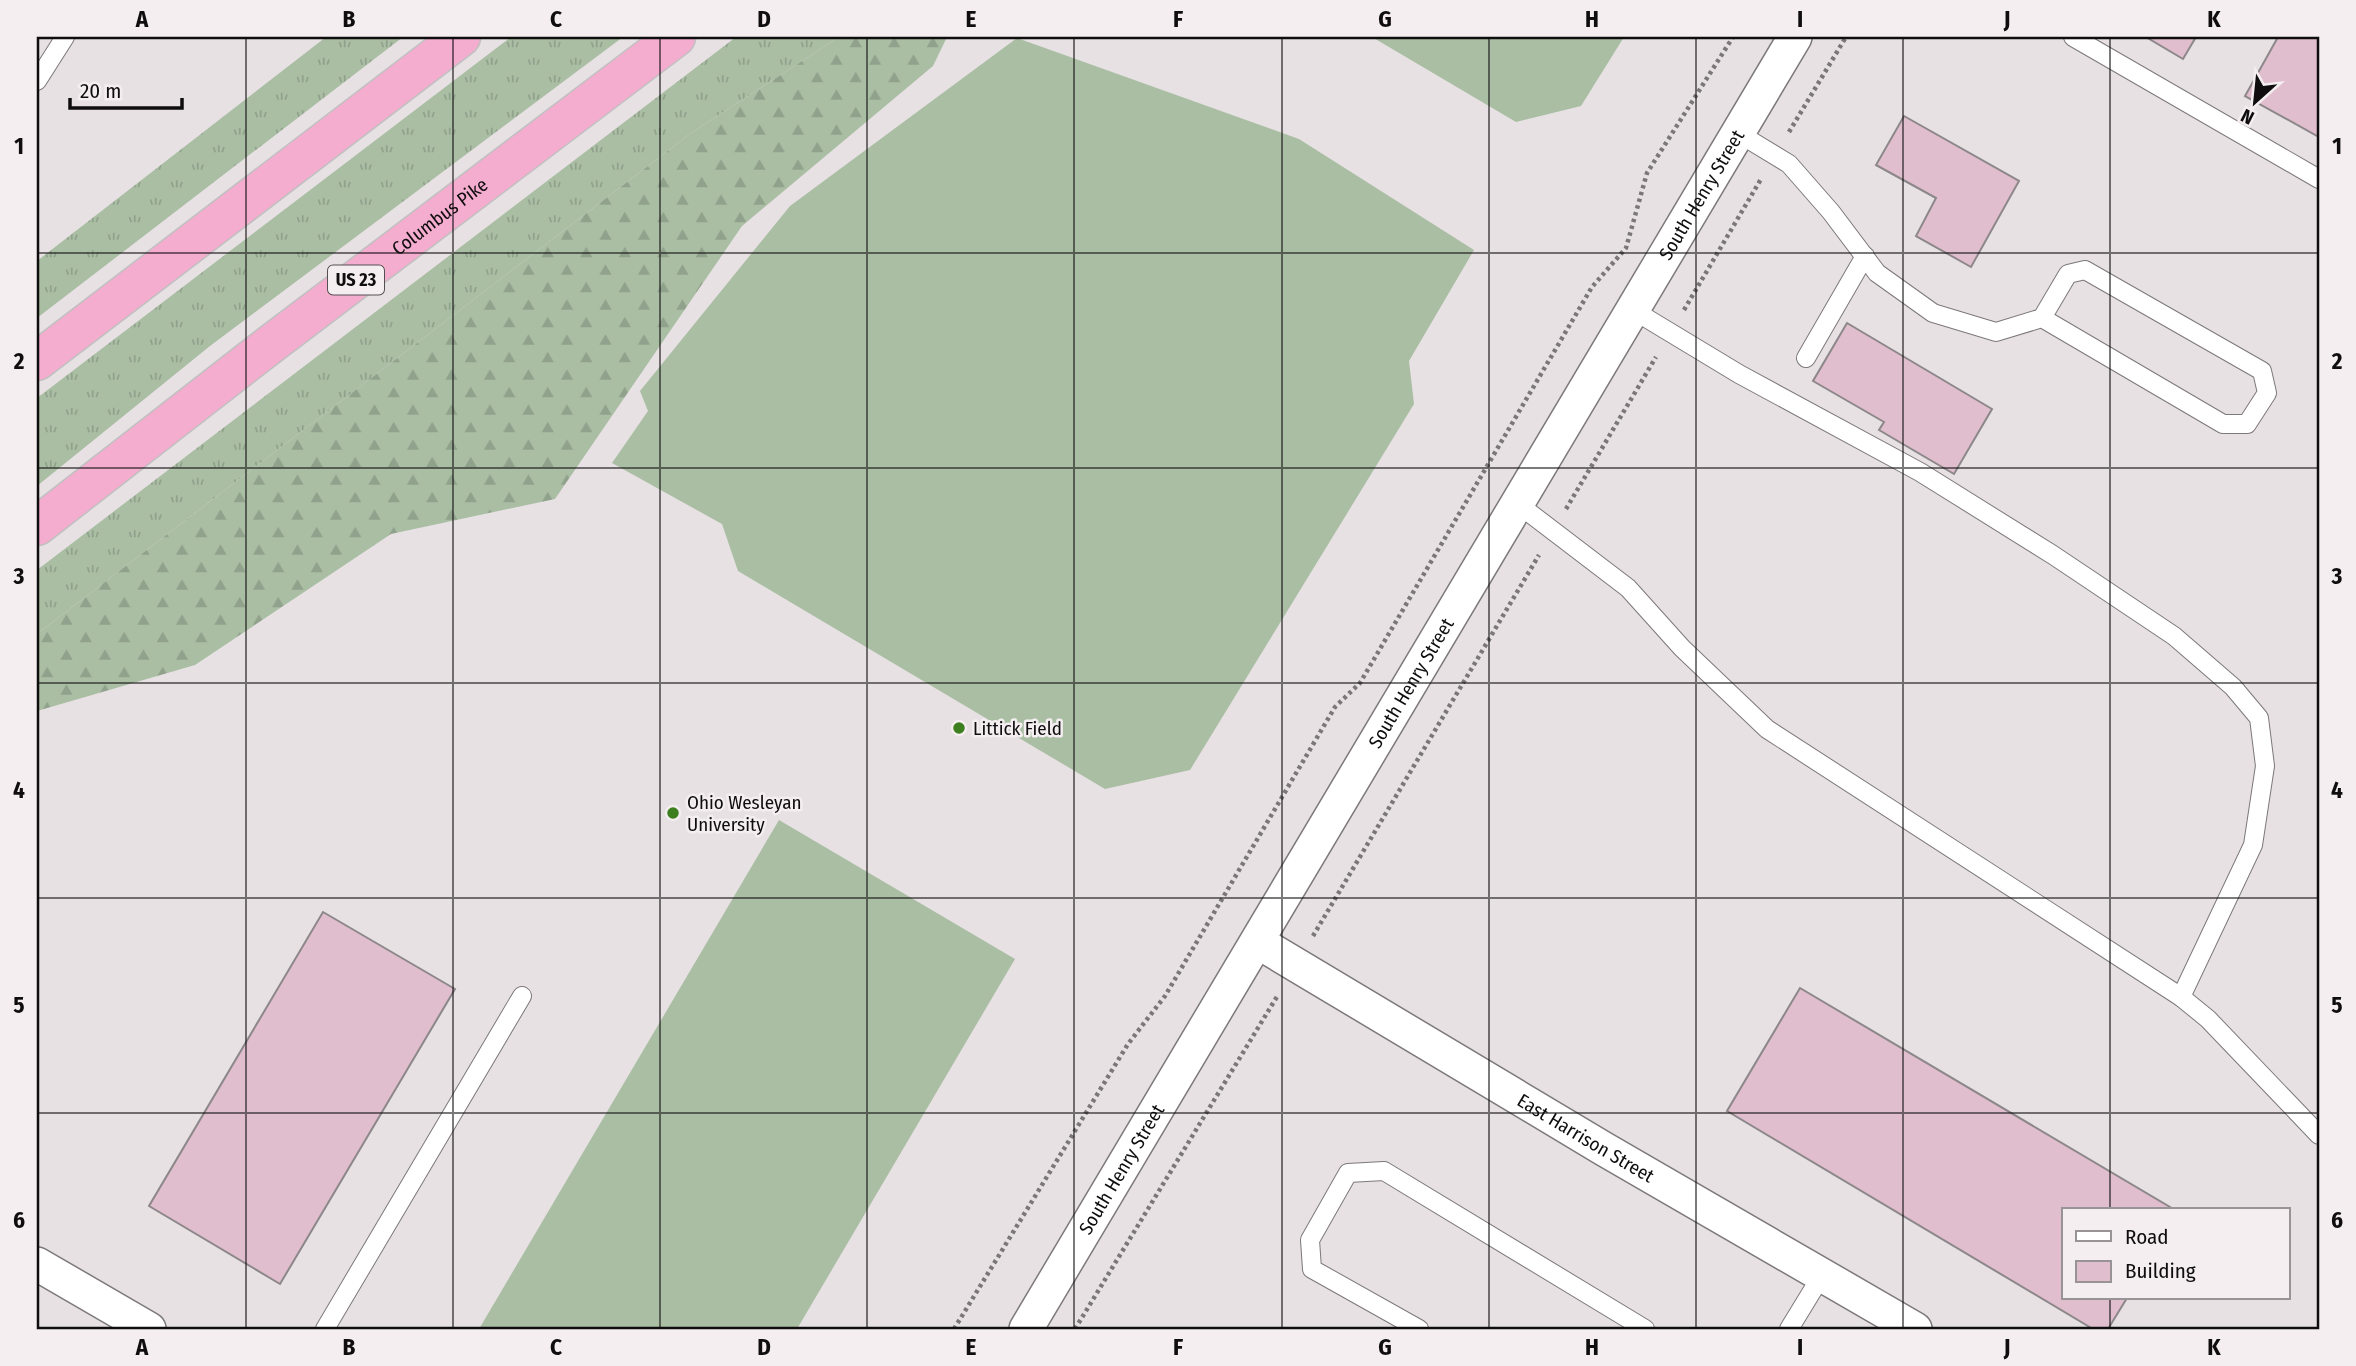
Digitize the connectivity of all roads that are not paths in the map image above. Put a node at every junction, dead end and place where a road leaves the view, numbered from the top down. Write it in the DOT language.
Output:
graph roads {
  1 [pos="65,37"];
  2 [pos="461,37"];
  3 [pos="676,37"];
  4 [pos="1796,37"];
  5 [pos="2073,37"];
  6 [pos="37,81"];
  7 [pos="1738,133"];
  8 [pos="2319,179"];
  9 [pos="1865,257"];
  10 [pos="1633,310"];
  11 [pos="2042,318"];
  12 [pos="1806,358"];
  13 [pos="37,361"];
  14 [pos="1518,504"];
  15 [pos="37,526"];
  16 [pos="1258,942"];
  17 [pos="522,996"];
  18 [pos="2181,997"];
  19 [pos="2319,1135"];
  20 [pos="37,1264"];
  21 [pos="1822,1275"];
  22 [pos="149,1329"];
  23 [pos="325,1329"];
  24 [pos="1026,1329"];
  25 [pos="1419,1329"];
  26 [pos="1645,1329"];
  27 [pos="1789,1329"];
  28 [pos="1915,1329"];
  1 -- 6 [label="lane"];
  2 -- 13 [label="highway"];
  3 -- 15 [label="highway, Columbus Pike / US 23"];
  4 -- 7 [label="street, South Henry Street"];
  5 -- 8 [label="lane"];
  7 -- 9 [label="lane"];
  7 -- 10 [label="street, South Henry Street"];
  9 -- 11 [label="lane"];
  9 -- 12 [label="lane"];
  10 -- 14 [label="street, South Henry Street"];
  10 -- 18 [label="lane"];
  11 -- 11 [label="lane"];
  14 -- 16 [label="street, South Henry Street"];
  14 -- 18 [label="lane"];
  16 -- 21 [label="street, East Harrison Street"];
  16 -- 24 [label="street, South Henry Street"];
  17 -- 23 [label="lane"];
  18 -- 19 [label="lane"];
  20 -- 22 [label="street"];
  21 -- 27 [label="lane"];
  21 -- 28 [label="street, East Harrison Street"];
  25 -- 26 [label="lane"];
}
